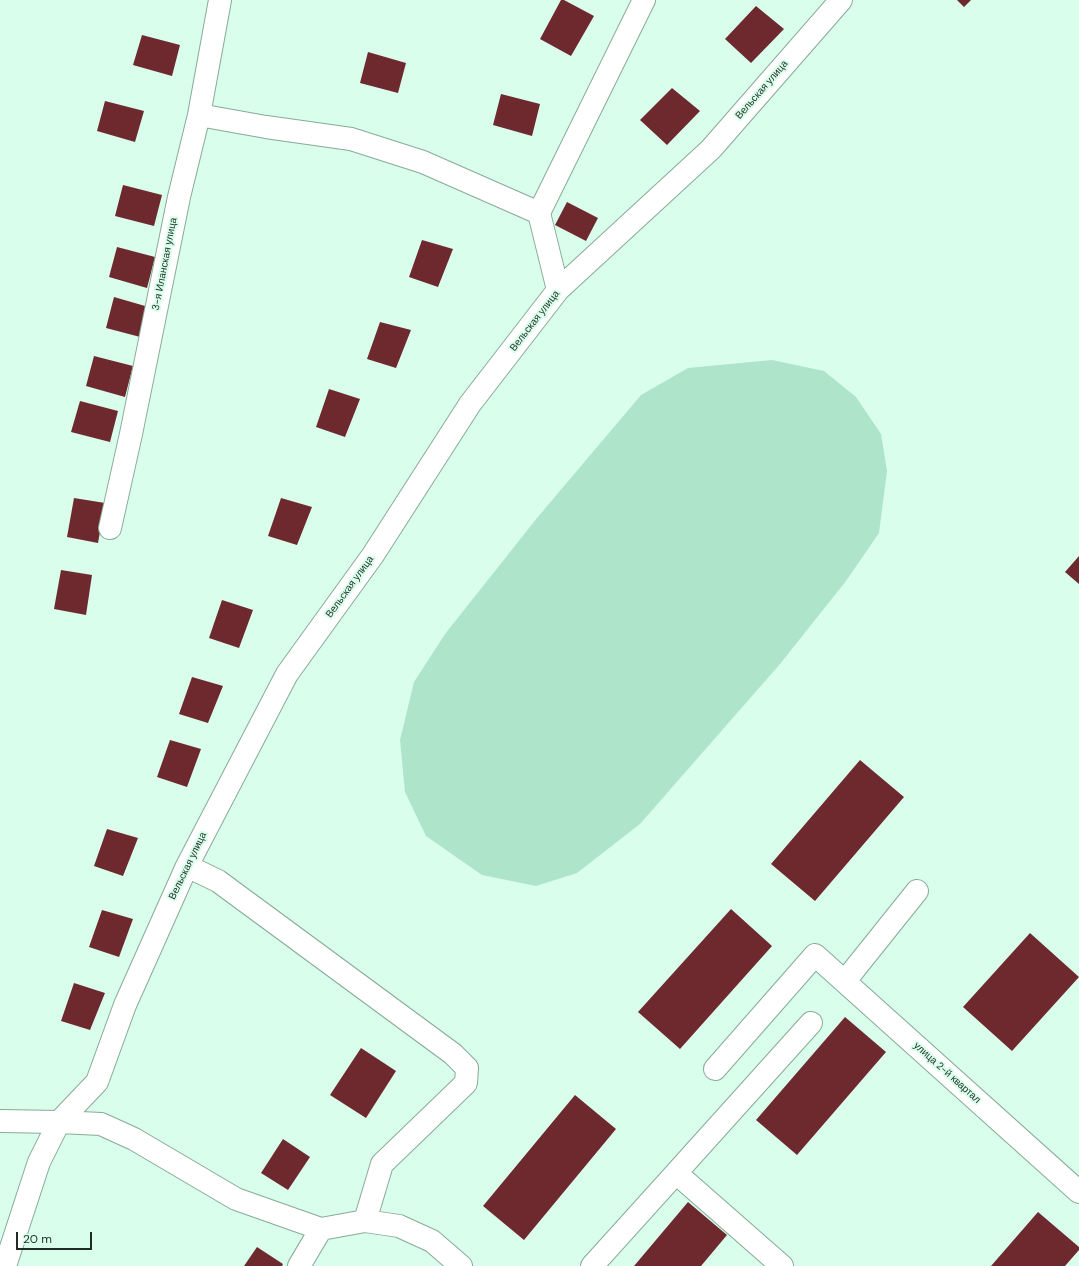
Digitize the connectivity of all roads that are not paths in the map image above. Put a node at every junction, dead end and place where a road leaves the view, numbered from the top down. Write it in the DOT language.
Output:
graph roads {
  1 [pos="220,0"];
  2 [pos="644,0"];
  3 [pos="841,0"];
  4 [pos="199,115"];
  5 [pos="538,213"];
  6 [pos="558,290"];
  7 [pos="110,528"];
  8 [pos="187,866"];
  9 [pos="918,892"];
  10 [pos="845,981"];
  11 [pos="811,1024"];
  12 [pos="715,1069"];
  13 [pos="0,1121"];
  14 [pos="59,1122"];
  15 [pos="676,1173"];
  16 [pos="1079,1192"];
  17 [pos="365,1221"];
  18 [pos="321,1229"];
  19 [pos="5,1266"];
  20 [pos="299,1266"];
  21 [pos="461,1266"];
  22 [pos="592,1266"];
  23 [pos="782,1266"];
  1 -- 4 [label="street, 3-я Иланская улица"];
  2 -- 5 [label="street"];
  3 -- 6 [label="street, Вельская улица"];
  4 -- 5 [label="street"];
  4 -- 7 [label="street, 3-я Иланская улица"];
  5 -- 6 [label="street"];
  6 -- 8 [label="street, Вельская улица"];
  8 -- 14 [label="street, Вельская улица"];
  8 -- 17 [label="street"];
  9 -- 10 [label="street"];
  10 -- 12 [label="street, улица 2-й квартал"];
  10 -- 16 [label="street, улица 2-й квартал"];
  11 -- 15 [label="street"];
  13 -- 14 [label="street"];
  14 -- 18 [label="street"];
  14 -- 19 [label="street, Вельская улица"];
  15 -- 22 [label="street"];
  15 -- 23 [label="street"];
  17 -- 18 [label="street"];
  17 -- 21 [label="street"];
  18 -- 20 [label="street"];
}
